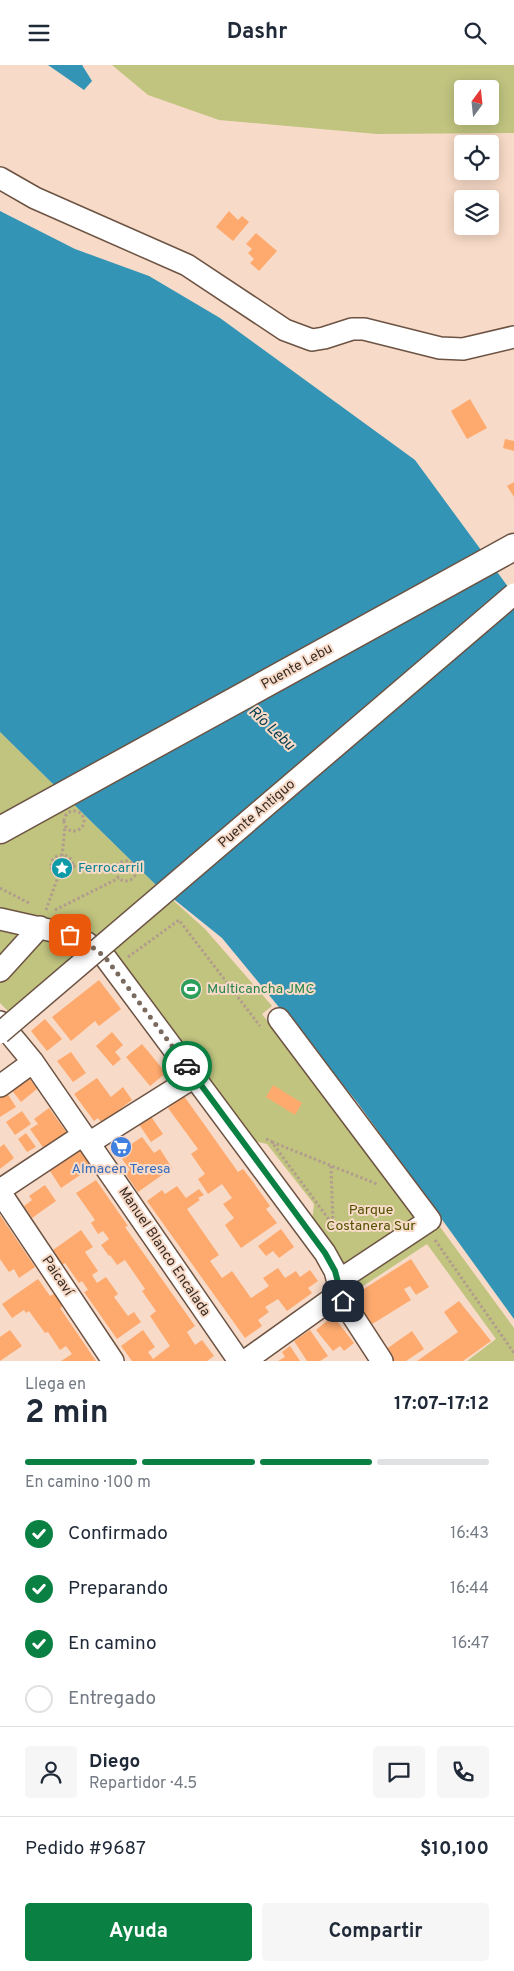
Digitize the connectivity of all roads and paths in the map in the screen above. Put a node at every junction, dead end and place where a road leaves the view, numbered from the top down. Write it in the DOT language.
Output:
graph roads {
  1 [pos="0,178"];
  2 [pos="514,337"];
  3 [pos="514,547"];
  4 [pos="514,594"];
  5 [pos="65,825"];
  6 [pos="0,830"];
  7 [pos="62,855"];
  8 [pos="73,866"];
  9 [pos="117,867"];
  10 [pos="58,877"];
  11 [pos="119,878"];
  12 [pos="0,888"];
  13 [pos="0,919"];
  14 [pos="42,921"];
  15 [pos="170,926"];
  16 [pos="109,962"];
  17 [pos="0,971"];
  18 [pos="279,1019"];
  19 [pos="0,1022"];
  20 [pos="0,1033"];
  21 [pos="33,1062"];
  22 [pos="194,1077"];
  23 [pos="0,1085"];
  24 [pos="86,1139"];
  25 [pos="271,1141"];
  26 [pos="331,1166"];
  27 [pos="385,1188"];
  28 [pos="0,1191"];
  29 [pos="333,1225"];
  30 [pos="339,1287"];
  31 [pos="113,1361"];
  32 [pos="239,1361"];
  33 [pos="245,1361"];
  34 [pos="382,1361"];
  1 -- 2 [label="street"];
  3 -- 6 [label="main road, Puente Lebu"];
  4 -- 20 [label="street, Puente Antiguo, bridge"];
  5 -- 5 [label="path"];
  5 -- 7 [label="path"];
  7 -- 8 [label="path"];
  7 -- 10 [label="path"];
  8 -- 9 [label="path"];
  8 -- 10 [label="path"];
  9 -- 11 [label="path"];
  9 -- 11 [label="path"];
  10 -- 14 [label="path"];
  11 -- 14 [label="path"];
  12 -- 14 [label="path"];
  13 -- 14 [label="street"];
  14 -- 16 [label="street"];
  14 -- 17 [label="street"];
  15 -- 16 [label="path"];
  16 -- 22 [label="street"];
  18 -- 30 [label="street"];
  19 -- 21 [label="street, Manuel Blanco Encalada"];
  21 -- 23 [label="street"];
  21 -- 24 [label="street, Manuel Blanco Encalada"];
  22 -- 24 [label="street"];
  22 -- 30 [label="street"];
  24 -- 28 [label="street"];
  24 -- 32 [label="street, Manuel Blanco Encalada"];
  25 -- 26 [label="path"];
  26 -- 27 [label="path"];
  26 -- 29 [label="path"];
  28 -- 31 [label="street, Paicaví"];
  30 -- 33 [label="street"];
  30 -- 34 [label="street"];
}
